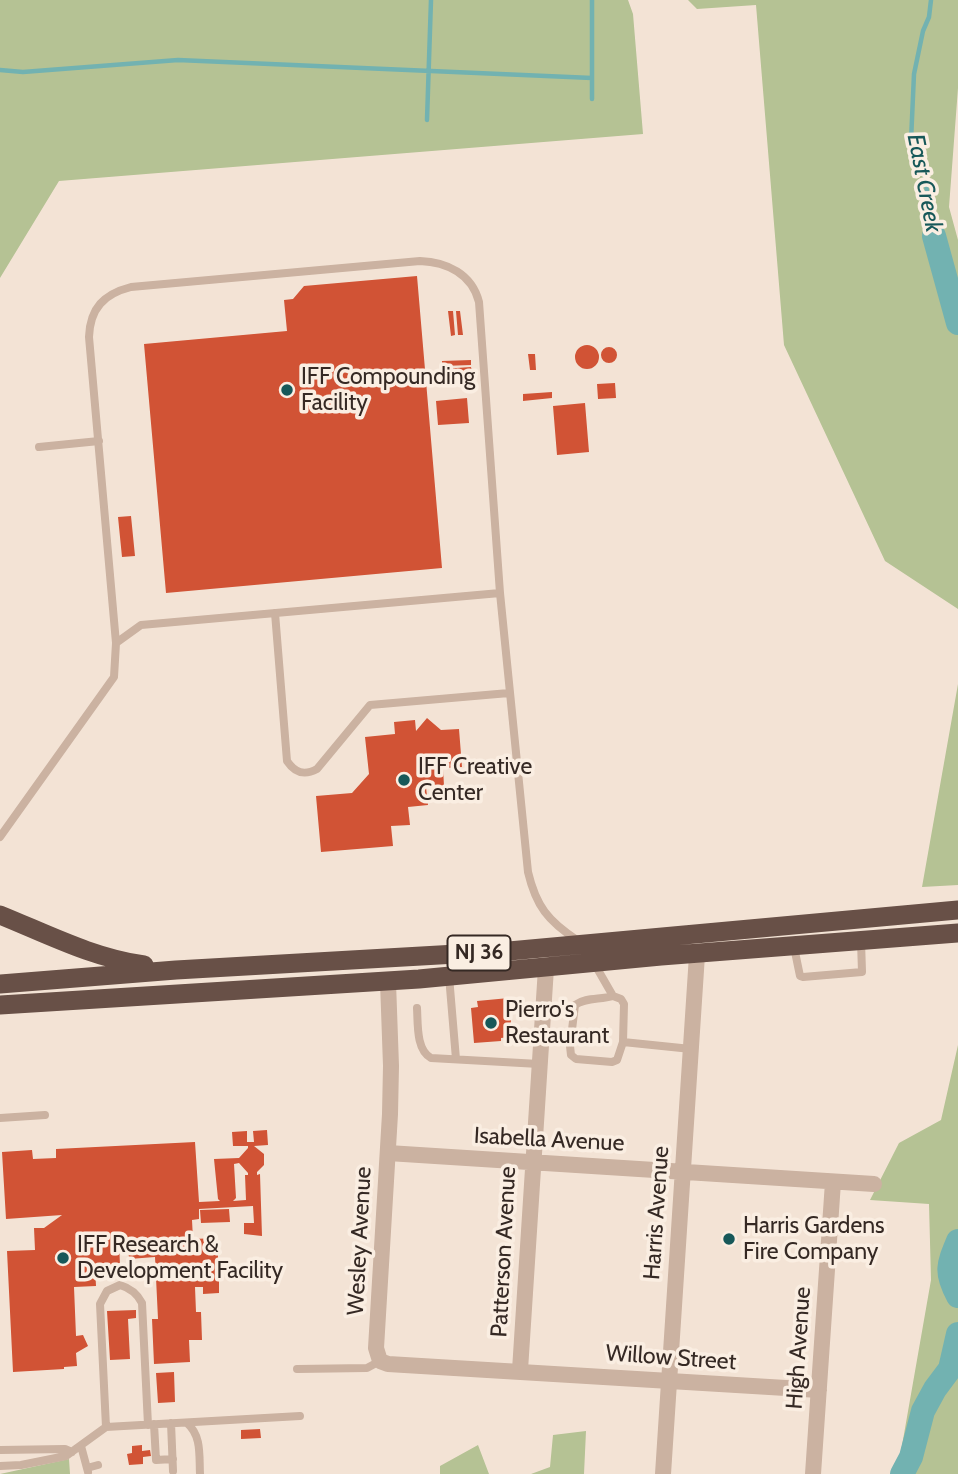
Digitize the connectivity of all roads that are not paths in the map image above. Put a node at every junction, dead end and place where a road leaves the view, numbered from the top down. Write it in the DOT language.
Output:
graph roads {
  1 [pos="99,440"];
  2 [pos="39,447"];
  3 [pos="499,593"];
  4 [pos="275,613"];
  5 [pos="116,643"];
  6 [pos="509,693"];
  7 [pos="0,837"];
  8 [pos="958,910"];
  9 [pos="0,915"];
  10 [pos="958,933"];
  11 [pos="861,941"];
  12 [pos="583,944"];
  13 [pos="794,947"];
  14 [pos="697,955"];
  15 [pos="594,963"];
  16 [pos="545,968"];
  17 [pos="176,970"];
  18 [pos="449,976"];
  19 [pos="388,982"];
  20 [pos="0,984"];
  21 [pos="613,996"];
  22 [pos="0,1005"];
  23 [pos="416,1008"];
  24 [pos="622,1042"];
  25 [pos="691,1049"];
  26 [pos="456,1059"];
  27 [pos="539,1064"];
  28 [pos="45,1115"];
  29 [pos="0,1118"];
  30 [pos="388,1153"];
  31 [pos="532,1161"];
  32 [pos="683,1171"];
  33 [pos="833,1182"];
  34 [pos="874,1184"];
  35 [pos="380,1361"];
  36 [pos="298,1369"];
  37 [pos="520,1370"];
  38 [pos="669,1381"];
  39 [pos="819,1390"];
  40 [pos="300,1416"];
  41 [pos="172,1423"];
  42 [pos="187,1423"];
  43 [pos="151,1425"];
  44 [pos="106,1427"];
  45 [pos="80,1446"];
  46 [pos="0,1450"];
  47 [pos="72,1452"];
  48 [pos="173,1460"];
  49 [pos="98,1465"];
  50 [pos="0,1466"];
  51 [pos="173,1471"];
  52 [pos="200,1474"];
  53 [pos="663,1474"];
  54 [pos="813,1474"];
  1 -- 2 [label="lane"];
  1 -- 3 [label="lane"];
  1 -- 5 [label="lane"];
  3 -- 4 [label="lane"];
  3 -- 6 [label="lane"];
  4 -- 5 [label="lane"];
  4 -- 6 [label="lane"];
  5 -- 7 [label="lane"];
  6 -- 12 [label="lane"];
  8 -- 12 [label="highway, NJ 36"];
  9 -- 17 [label="highway"];
  10 -- 11 [label="highway, NJ 36"];
  11 -- 13 [label="highway, NJ 36"];
  11 -- 13 [label="lane"];
  12 -- 17 [label="highway, NJ 36"];
  13 -- 14 [label="highway, NJ 36"];
  14 -- 15 [label="highway, NJ 36"];
  14 -- 25 [label="street, Harris Avenue"];
  15 -- 16 [label="highway, NJ 36"];
  15 -- 21 [label="lane"];
  16 -- 18 [label="highway, NJ 36"];
  16 -- 27 [label="street, Patterson Avenue"];
  17 -- 20 [label="highway, NJ 36"];
  18 -- 19 [label="highway, NJ 36"];
  18 -- 26 [label="lane"];
  19 -- 22 [label="highway, NJ 36"];
  19 -- 30 [label="street, Wesley Avenue"];
  21 -- 24 [label="lane"];
  21 -- 24 [label="lane"];
  23 -- 26 [label="lane"];
  24 -- 25 [label="lane"];
  25 -- 32 [label="street, Harris Avenue"];
  26 -- 27 [label="lane"];
  27 -- 31 [label="street, Patterson Avenue"];
  28 -- 29 [label="lane"];
  30 -- 31 [label="street, Isabella Avenue"];
  30 -- 35 [label="street, Wesley Avenue"];
  31 -- 32 [label="street, Isabella Avenue"];
  31 -- 37 [label="street, Patterson Avenue"];
  32 -- 33 [label="street, Isabella Avenue"];
  32 -- 38 [label="street, Harris Avenue"];
  33 -- 34 [label="street, Isabella Avenue"];
  33 -- 39 [label="street, High Avenue"];
  35 -- 36 [label="lane"];
  35 -- 37 [label="street"];
  37 -- 38 [label="street, Willow Street"];
  38 -- 39 [label="street, Willow Street"];
  38 -- 53 [label="street, Harris Avenue"];
  39 -- 54 [label="street, High Avenue"];
  40 -- 42 [label="lane"];
  41 -- 42 [label="lane"];
  41 -- 43 [label="lane"];
  41 -- 48 [label="lane"];
  42 -- 52 [label="lane"];
  43 -- 44 [label="lane"];
  43 -- 44 [label="lane"];
  43 -- 48 [label="lane"];
  44 -- 45 [label="lane"];
  45 -- 47 [label="lane"];
  45 -- 49 [label="lane"];
  46 -- 47 [label="lane"];
  47 -- 50 [label="lane"];
  48 -- 51 [label="lane"];
}
